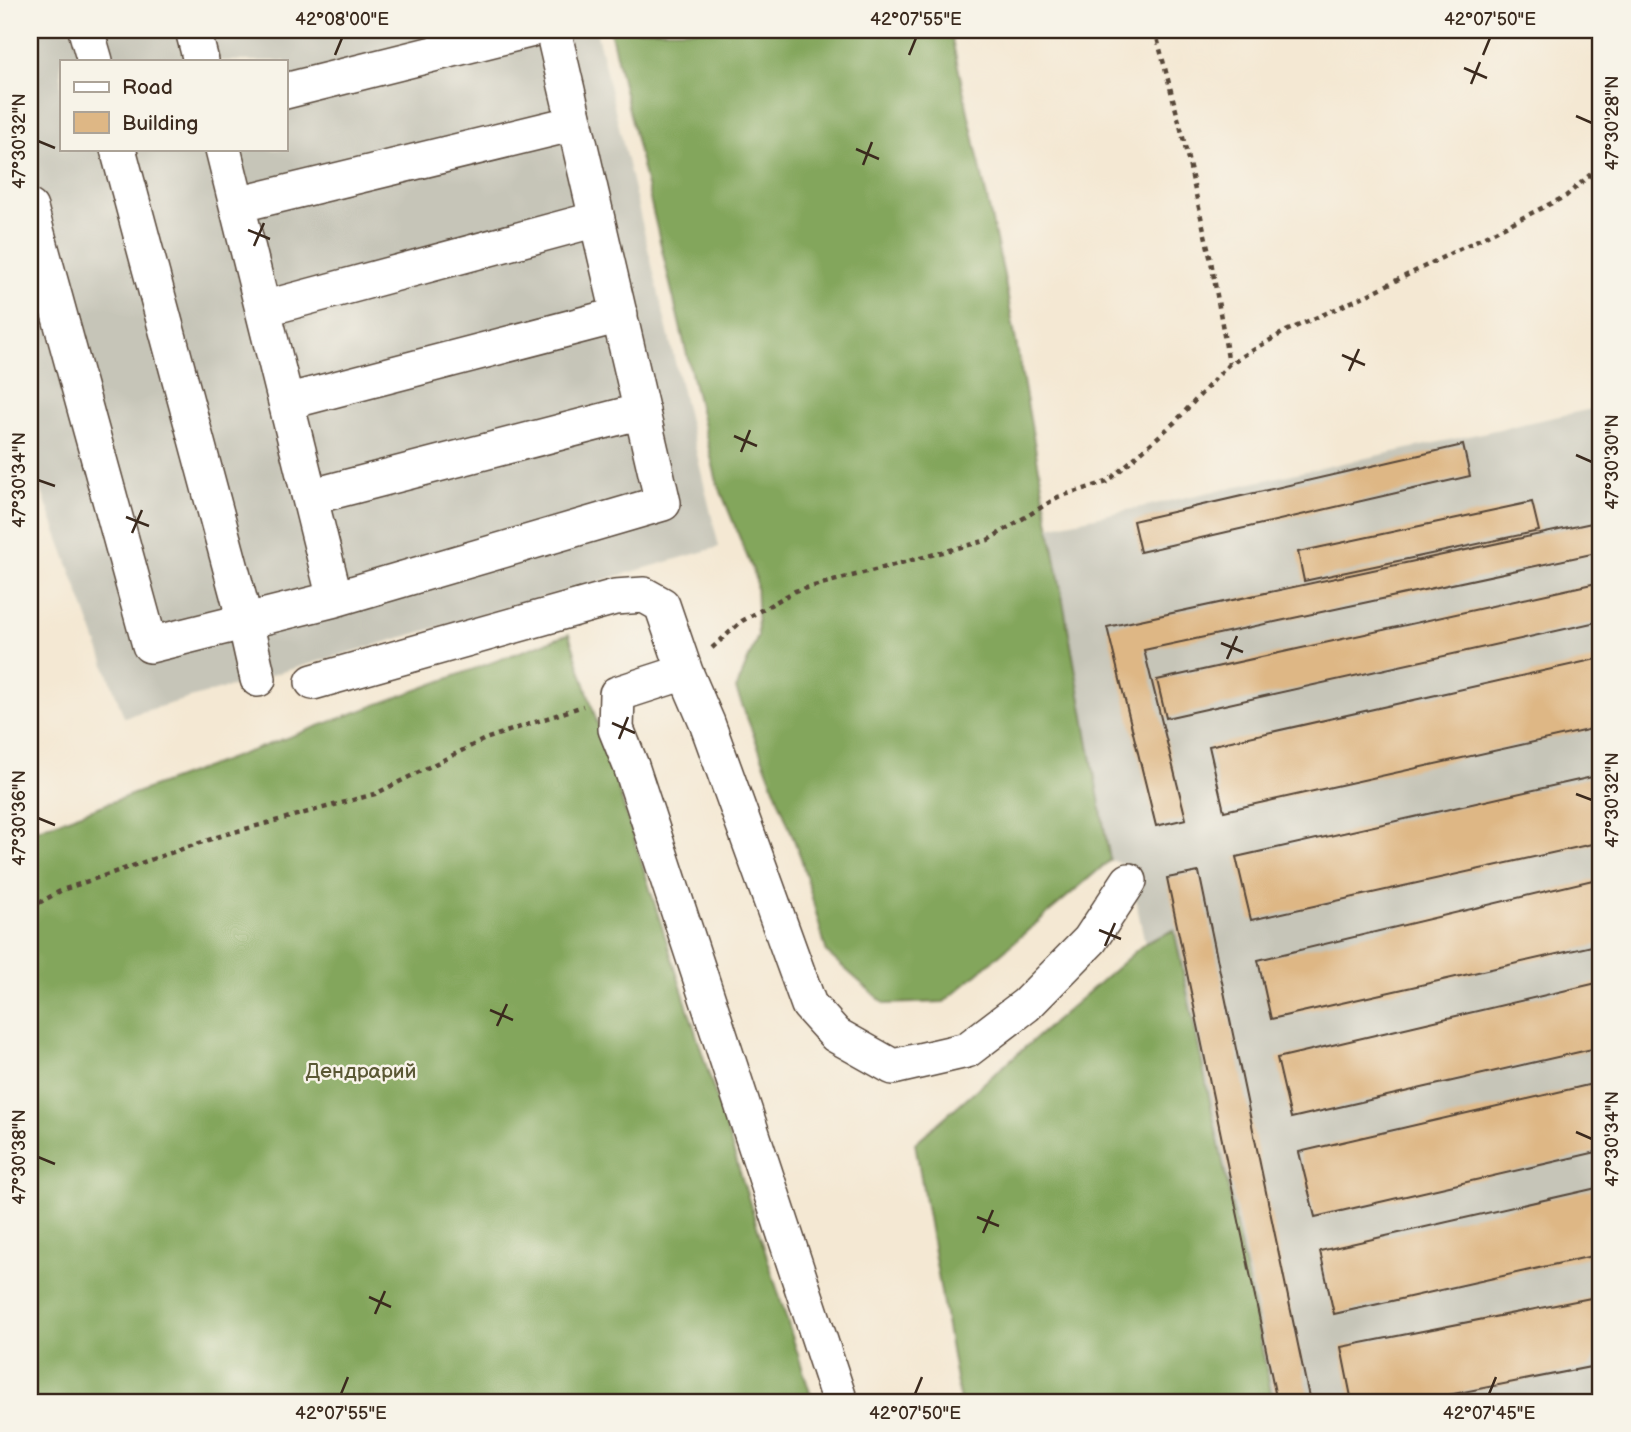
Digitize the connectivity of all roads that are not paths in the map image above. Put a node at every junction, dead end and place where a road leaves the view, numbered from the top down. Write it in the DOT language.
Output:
graph roads {
  1 [pos="86,30"];
  2 [pos="193,30"];
  3 [pos="529,30"];
  4 [pos="553,30"];
  5 [pos="95,60"];
  6 [pos="201,60"];
  7 [pos="287,90"];
  8 [pos="575,123"];
  9 [pos="118,150"];
  10 [pos="223,150"];
  11 [pos="237,205"];
  12 [pos="30,208"];
  13 [pos="597,219"];
  14 [pos="263,309"];
  15 [pos="620,315"];
  16 [pos="286,402"];
  17 [pos="642,411"];
  18 [pos="310,497"];
  19 [pos="335,599"];
  20 [pos="245,621"];
  21 [pos="685,672"];
  22 [pos="258,679"];
  23 [pos="313,682"];
  24 [pos="1129,881"];
  25 [pos="840,1402"];
  1 -- 5 [label="street"];
  2 -- 6 [label="street"];
  3 -- 7 [label="street"];
  4 -- 8 [label="street"];
  8 -- 11 [label="street"];
  8 -- 13 [label="street"];
  9 -- 20 [label="street"];
  10 -- 11 [label="street"];
  11 -- 14 [label="street"];
  12 -- 20 [label="street"];
  13 -- 14 [label="street"];
  13 -- 15 [label="street"];
  14 -- 16 [label="street"];
  15 -- 16 [label="street"];
  15 -- 17 [label="street"];
  16 -- 18 [label="street"];
  17 -- 18 [label="street"];
  17 -- 19 [label="street"];
  18 -- 19 [label="street"];
  19 -- 20 [label="street"];
  20 -- 22 [label="street"];
  21 -- 23 [label="street"];
  21 -- 24 [label="street"];
  21 -- 25 [label="street"];
}
